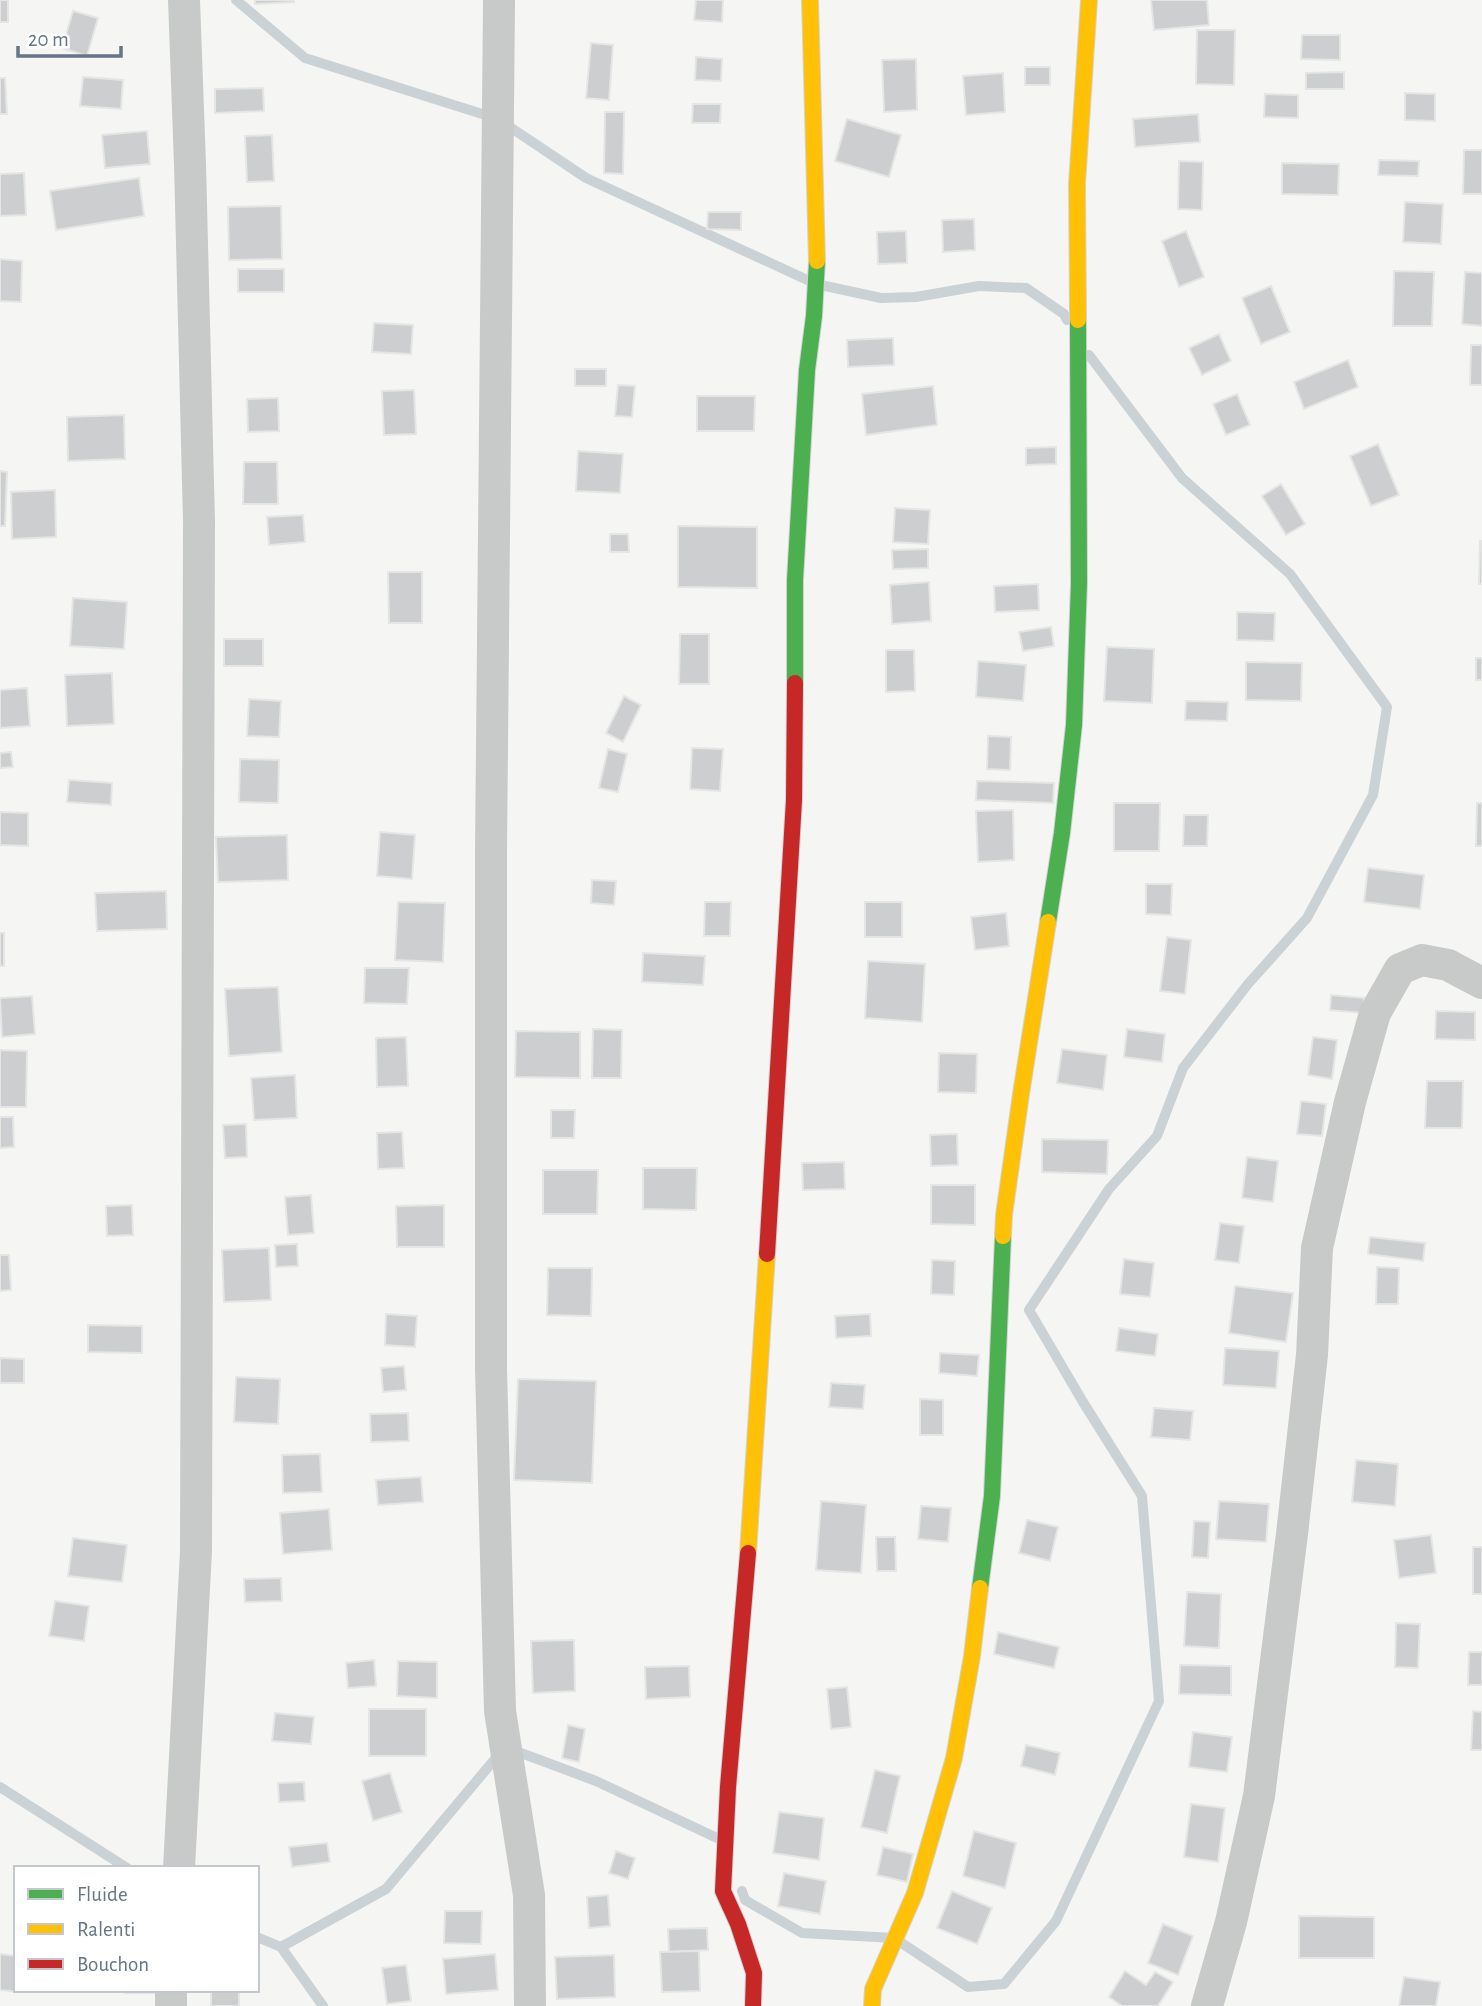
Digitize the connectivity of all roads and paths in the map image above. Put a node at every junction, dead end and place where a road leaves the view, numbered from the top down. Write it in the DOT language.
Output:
graph roads {
  1 [pos="184,0"];
  2 [pos="499,0"];
  3 [pos="810,0"];
  4 [pos="1089,0"];
  5 [pos="1482,983"];
  6 [pos="179,1866"];
  7 [pos="530,2006"];
  8 [pos="753,2006"];
  9 [pos="872,2006"];
  10 [pos="1206,2006"];
  1 -- 6 [label="street"];
  2 -- 7 [label="street"];
  3 -- 8 [label="street"];
  4 -- 9 [label="street"];
  5 -- 10 [label="street"];
}
